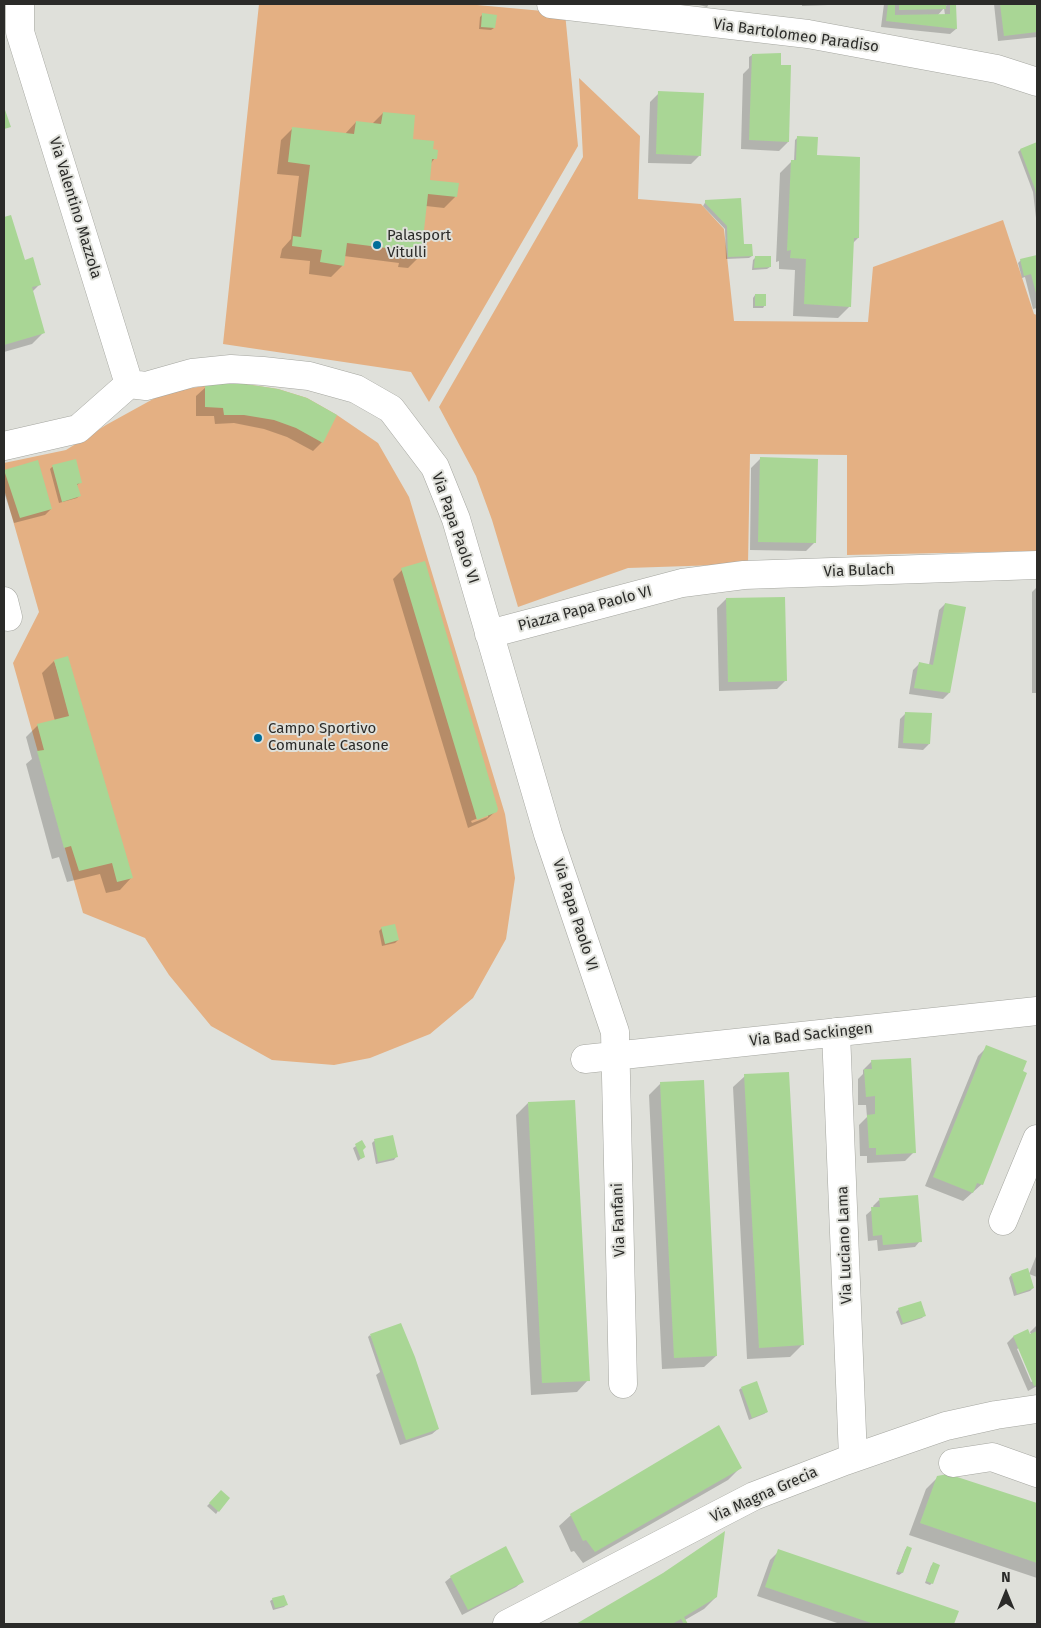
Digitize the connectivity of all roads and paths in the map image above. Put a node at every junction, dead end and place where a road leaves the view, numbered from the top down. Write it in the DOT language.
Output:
graph roads {
  1 [pos="20,4"];
  2 [pos="568,5"];
  3 [pos="12,24"];
  4 [pos="1037,82"];
  5 [pos="129,384"];
  6 [pos="4,446"];
  7 [pos="1037,565"];
  8 [pos="682,583"];
  9 [pos="489,634"];
  10 [pos="1037,1011"];
  11 [pos="836,1032"];
  12 [pos="614,1056"];
  13 [pos="585,1059"];
  14 [pos="1037,1139"];
  15 [pos="1003,1221"];
  16 [pos="624,1384"];
  17 [pos="1037,1409"];
  18 [pos="973,1420"];
  19 [pos="853,1458"];
  20 [pos="981,1458"];
  21 [pos="953,1463"];
  22 [pos="1037,1473"];
  23 [pos="507,1624"];
  1 -- 3 [label="street, Via Valentino Mazzola"];
  2 -- 4 [label="street, Via Bartolomeo Paradiso"];
  3 -- 5 [label="street, Via Valentino Mazzola"];
  5 -- 6 [label="street"];
  5 -- 9 [label="street, Via Papa Paolo VI"];
  7 -- 8 [label="street, Via Bulach"];
  8 -- 9 [label="street, Piazza Papa Paolo VI"];
  9 -- 12 [label="street, Via Papa Paolo VI"];
  10 -- 11 [label="street, Via Bad Sackingen"];
  11 -- 12 [label="street, Via Bad Sackingen"];
  11 -- 19 [label="street, Via Luciano Lama"];
  12 -- 13 [label="street, Via Bad Sackingen"];
  12 -- 16 [label="street, Via Fanfani"];
  14 -- 15 [label="street"];
  17 -- 18 [label="street, Via Magna Grecia"];
  18 -- 19 [label="street, Via Magna Grecia"];
  18 -- 20 [label="street"];
  19 -- 23 [label="street, Via Magna Grecia"];
  20 -- 21 [label="street"];
  20 -- 22 [label="street"];
}
